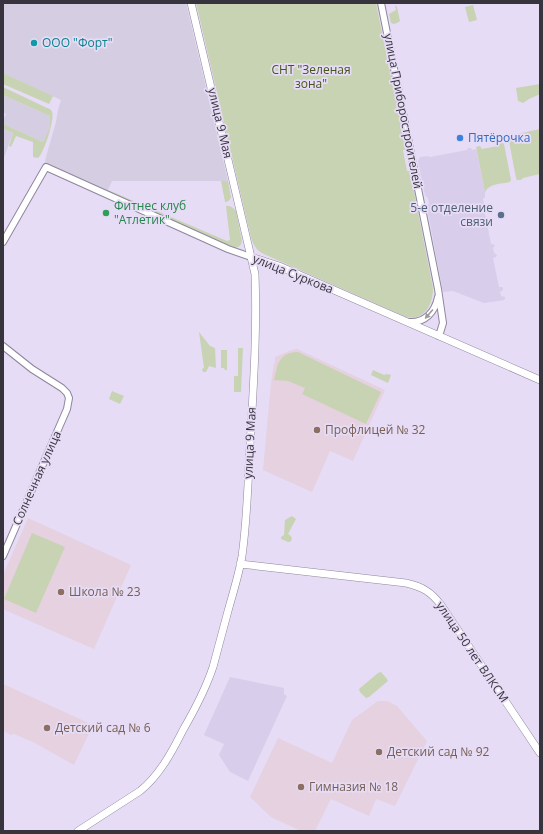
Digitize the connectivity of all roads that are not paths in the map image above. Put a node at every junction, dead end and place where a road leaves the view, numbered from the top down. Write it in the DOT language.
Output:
graph roads {
  1 [pos="191,3"];
  2 [pos="382,3"];
  3 [pos="3,242"];
  4 [pos="251,257"];
  5 [pos="438,289"];
  6 [pos="405,321"];
  7 [pos="439,336"];
  8 [pos="3,346"];
  9 [pos="540,380"];
  10 [pos="3,556"];
  11 [pos="240,564"];
  12 [pos="540,754"];
  13 [pos="78,831"];
  1 -- 4 [label="main road, улица 9 Мая"];
  2 -- 5 [label="street, улица Приборостроителей"];
  3 -- 4 [label="street, улица Суркова"];
  4 -- 6 [label="main road, улица Суркова"];
  4 -- 11 [label="main road, улица 9 Мая"];
  5 -- 6 [label="street, one-way"];
  5 -- 7 [label="street, улица Приборостроителей"];
  6 -- 7 [label="main road, улица Суркова"];
  7 -- 9 [label="main road, улица Суркова"];
  8 -- 10 [label="street, Солнечная улица"];
  11 -- 12 [label="main road, улица 50 лет ВЛКСМ"];
  11 -- 13 [label="main road, улица 9 Мая"];
}
